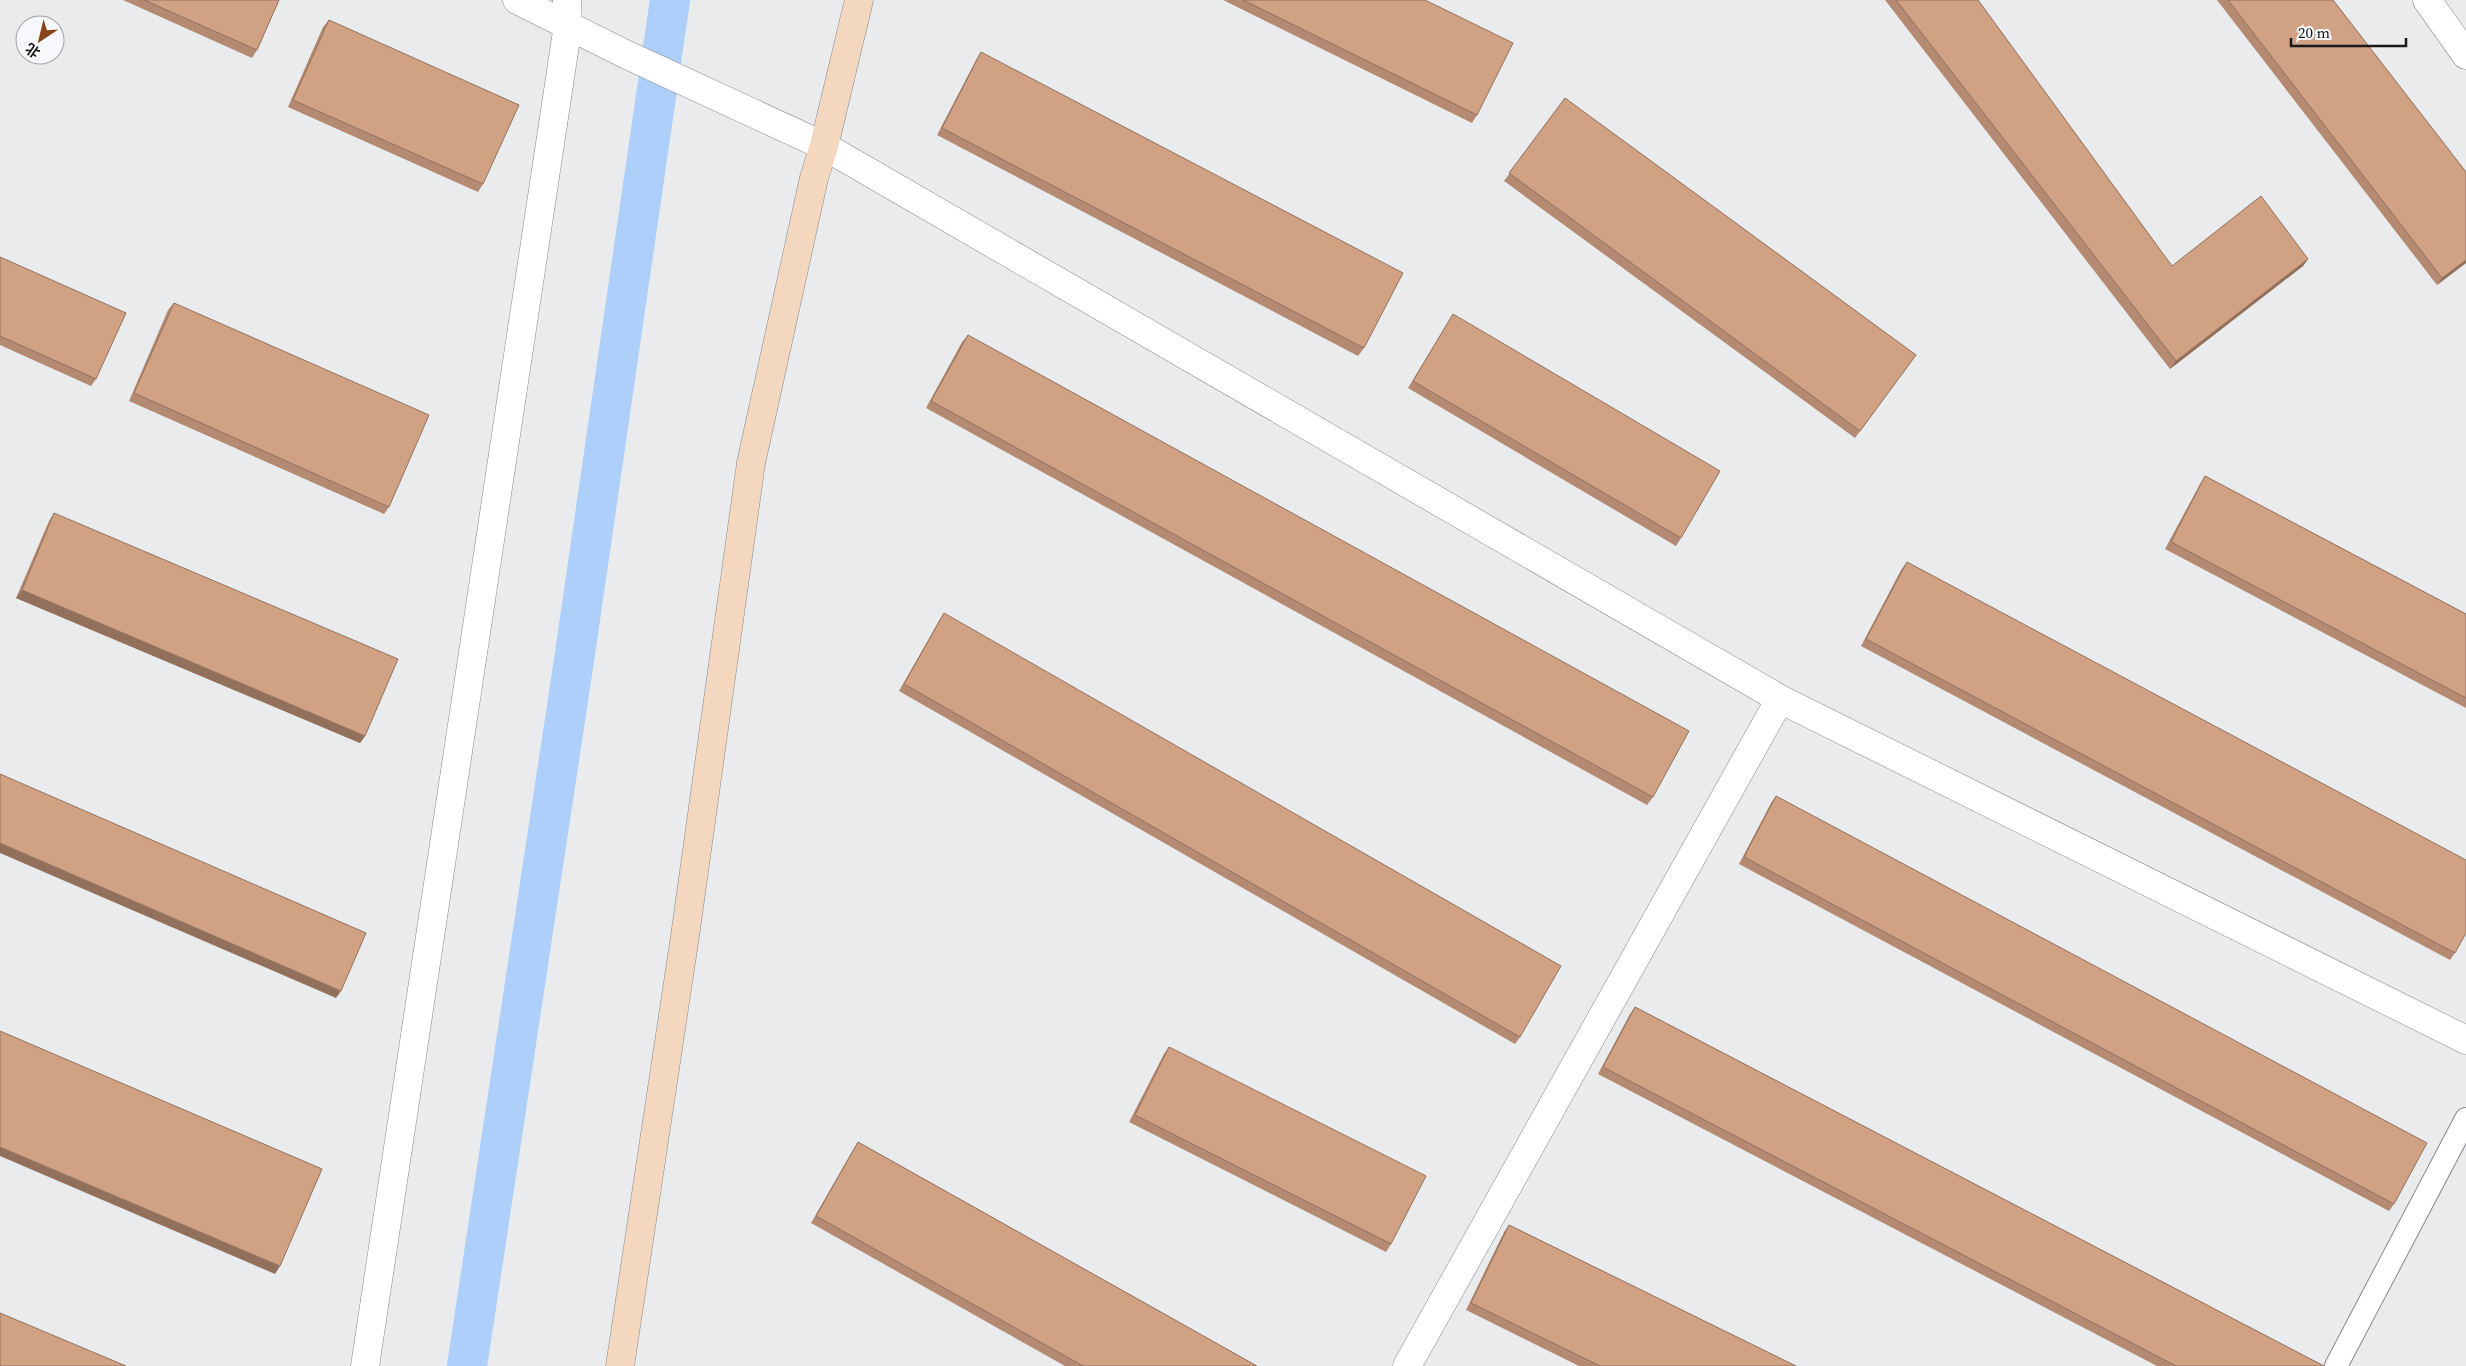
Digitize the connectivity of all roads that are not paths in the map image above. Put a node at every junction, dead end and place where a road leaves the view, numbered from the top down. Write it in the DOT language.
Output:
graph roads {
  1 [pos="517,0"];
  2 [pos="859,0"];
  3 [pos="2427,0"];
  4 [pos="567,13"];
  5 [pos="2466,55"];
  6 [pos="824,146"];
  7 [pos="1780,699"];
  8 [pos="2466,1040"];
  9 [pos="2466,1119"];
  10 [pos="365,1366"];
  11 [pos="620,1366"];
  12 [pos="1407,1366"];
  13 [pos="2336,1366"];
  1 -- 4 [label="street"];
  2 -- 6 [label="main road"];
  3 -- 5 [label="street"];
  4 -- 6 [label="street"];
  4 -- 10 [label="street"];
  6 -- 7 [label="street"];
  6 -- 11 [label="main road"];
  7 -- 8 [label="street"];
  7 -- 12 [label="street"];
  9 -- 13 [label="lane"];
}
